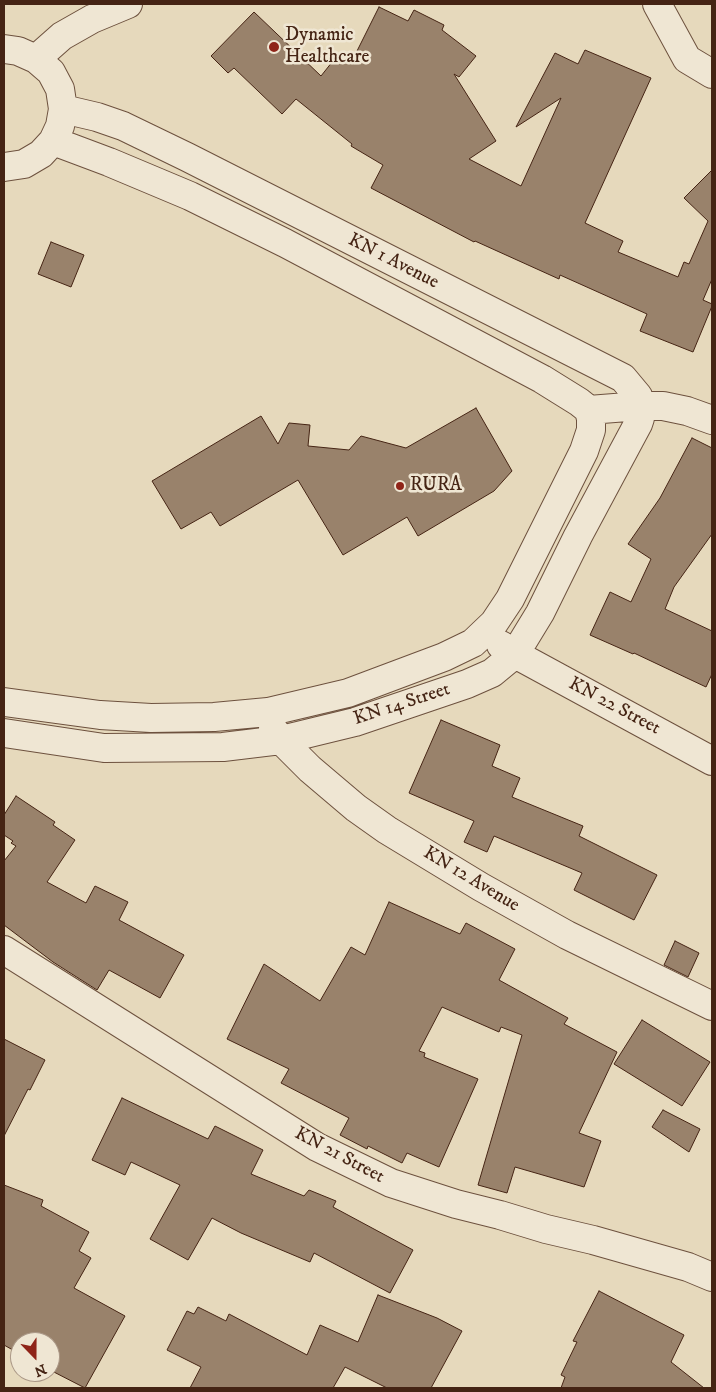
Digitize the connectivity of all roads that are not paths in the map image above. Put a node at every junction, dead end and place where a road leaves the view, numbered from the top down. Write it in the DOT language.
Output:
graph roads {
  1 [pos="128,4"];
  2 [pos="657,4"];
  3 [pos="4,49"];
  4 [pos="36,59"];
  5 [pos="712,74"];
  6 [pos="63,109"];
  7 [pos="53,141"];
  8 [pos="4,167"];
  9 [pos="640,406"];
  10 [pos="588,410"];
  11 [pos="712,420"];
  12 [pos="483,633"];
  13 [pos="515,654"];
  14 [pos="4,702"];
  15 [pos="259,712"];
  16 [pos="4,733"];
  17 [pos="281,740"];
  18 [pos="712,760"];
  19 [pos="4,950"];
  20 [pos="712,1006"];
  21 [pos="712,1277"];
  1 -- 4 [label="street"];
  2 -- 5 [label="street"];
  3 -- 4 [label="street"];
  4 -- 6 [label="street"];
  6 -- 7 [label="street"];
  6 -- 9 [label="street, KN 1 Avenue"];
  7 -- 8 [label="street"];
  7 -- 10 [label="street, KN 1 Avenue"];
  9 -- 10 [label="street"];
  9 -- 11 [label="street"];
  9 -- 13 [label="street, KN 14 Street"];
  10 -- 12 [label="street, KN 14 Street"];
  12 -- 13 [label="street, KN 22 Street"];
  12 -- 15 [label="street, KN 14 Street"];
  13 -- 17 [label="street, KN 14 Street"];
  13 -- 18 [label="street, KN 22 Street"];
  14 -- 15 [label="street, KN 14 Street"];
  15 -- 17 [label="street, KN 12 Avenue"];
  16 -- 17 [label="street, KN 14 Street"];
  17 -- 20 [label="street, KN 12 Avenue"];
  19 -- 21 [label="street, KN 21 Street"];
}
